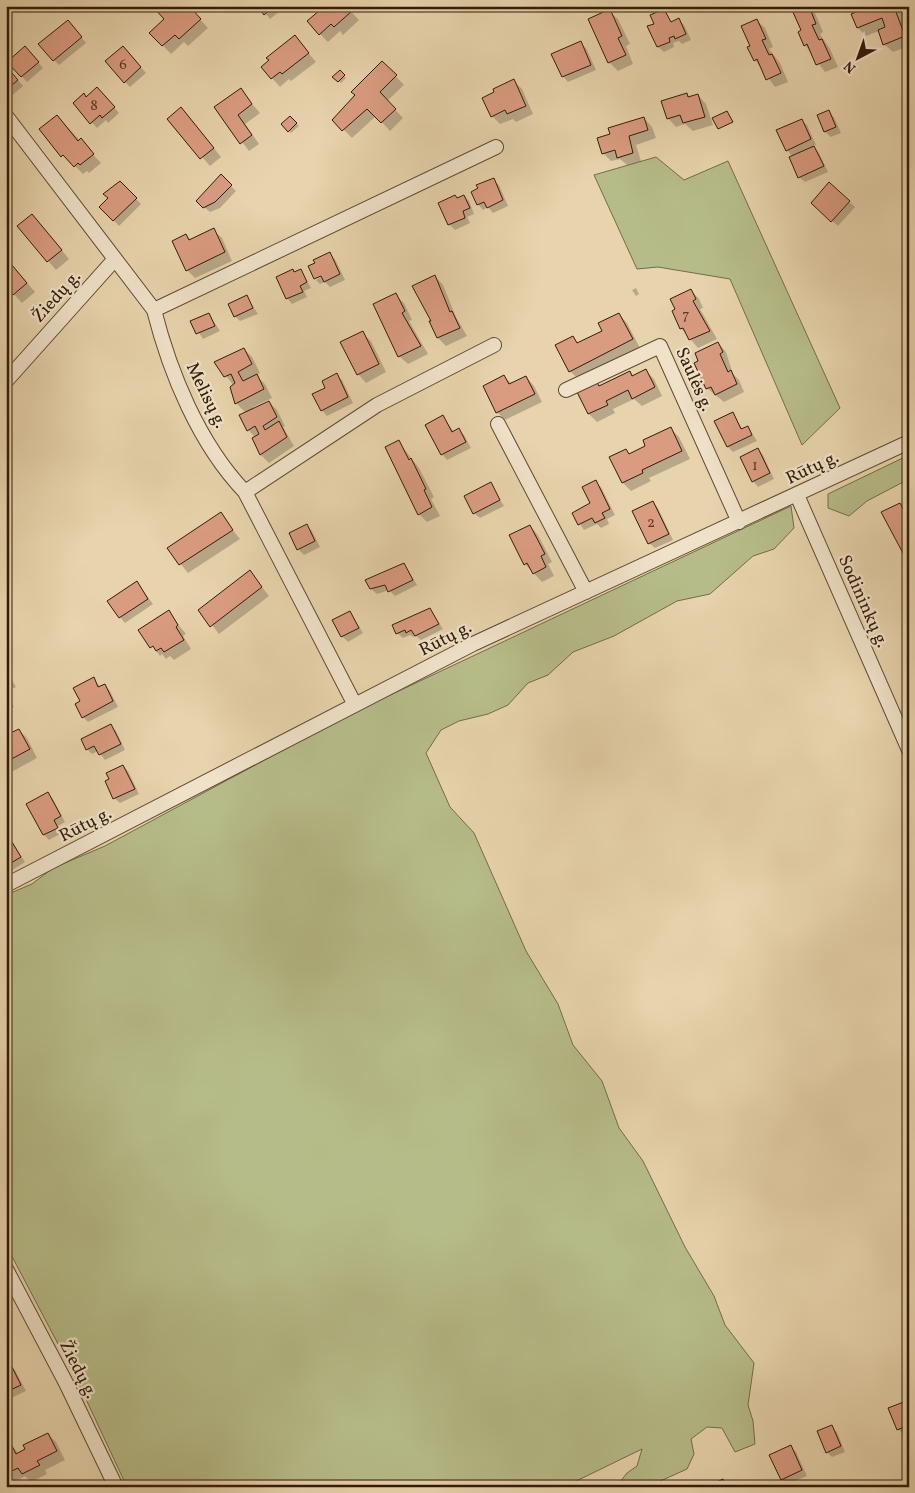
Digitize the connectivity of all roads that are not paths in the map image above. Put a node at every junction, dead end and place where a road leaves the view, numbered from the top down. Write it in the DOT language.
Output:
graph roads {
  1 [pos="6,116"];
  2 [pos="496,147"];
  3 [pos="115,259"];
  4 [pos="154,310"];
  5 [pos="494,345"];
  6 [pos="6,381"];
  7 [pos="566,390"];
  8 [pos="498,424"];
  9 [pos="909,442"];
  10 [pos="244,492"];
  11 [pos="797,495"];
  12 [pos="739,522"];
  13 [pos="586,592"];
  14 [pos="355,705"];
  15 [pos="909,750"];
  16 [pos="6,885"];
  17 [pos="6,1268"];
  18 [pos="116,1487"];
  1 -- 3 [label="street, Melisų g."];
  2 -- 4 [label="street"];
  3 -- 4 [label="street, Melisų g."];
  3 -- 6 [label="street, Žiedų g."];
  4 -- 10 [label="street, Melisų g."];
  5 -- 10 [label="street"];
  7 -- 12 [label="street, Saulės g."];
  8 -- 13 [label="street"];
  9 -- 11 [label="street, Rūtų g."];
  10 -- 14 [label="street, Melisų g."];
  11 -- 12 [label="street, Rūtų g."];
  11 -- 15 [label="street, Sodininkų g."];
  12 -- 13 [label="street, Rūtų g."];
  13 -- 14 [label="street, Rūtų g."];
  14 -- 16 [label="street, Rūtų g."];
  17 -- 18 [label="street, Žiedų g."];
}
